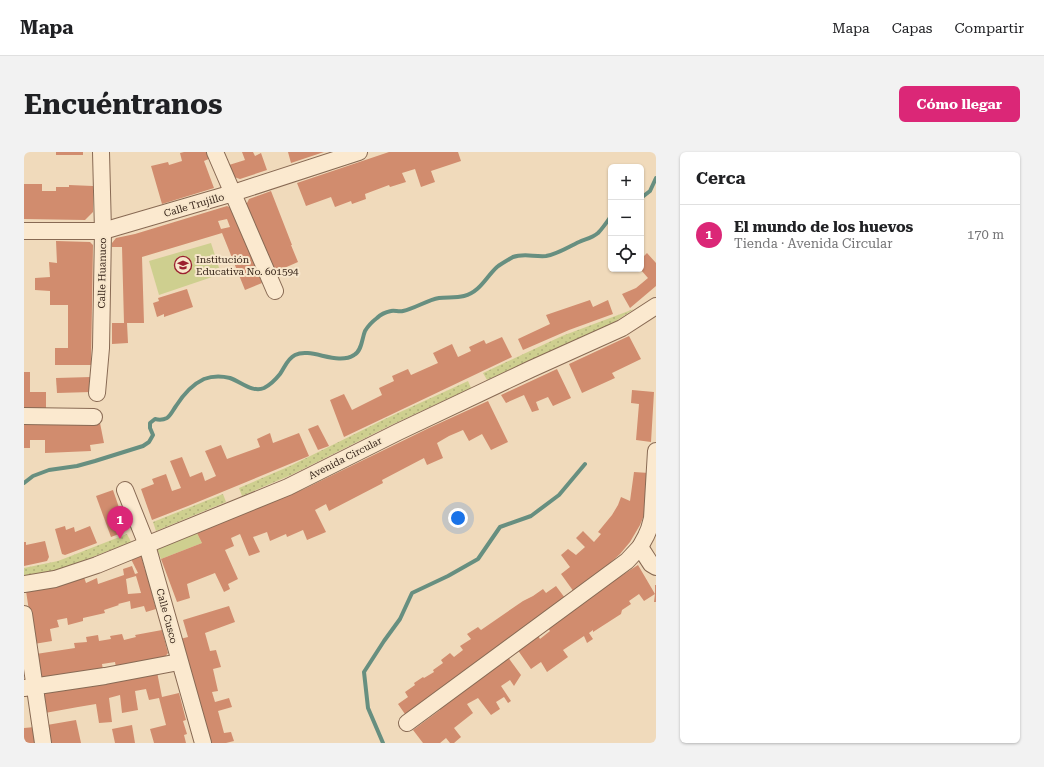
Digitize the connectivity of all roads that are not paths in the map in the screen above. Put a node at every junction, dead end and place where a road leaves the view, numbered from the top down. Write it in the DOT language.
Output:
graph roads {
  1 [pos="101,152"];
  2 [pos="215,152"];
  3 [pos="359,152"];
  4 [pos="233,193"];
  5 [pos="24,231"];
  6 [pos="103,231"];
  7 [pos="275,291"];
  8 [pos="655,312"];
  9 [pos="97,393"];
  10 [pos="24,416"];
  11 [pos="94,416"];
  12 [pos="656,451"];
  13 [pos="125,490"];
  14 [pos="147,545"];
  15 [pos="640,547"];
  16 [pos="656,567"];
  17 [pos="24,584"];
  18 [pos="24,614"];
  19 [pos="179,662"];
  20 [pos="30,687"];
  21 [pos="407,723"];
  22 [pos="43,743"];
  23 [pos="203,743"];
  1 -- 6 [label="street, Calle Huanuco"];
  2 -- 4 [label="street"];
  3 -- 4 [label="street, Calle Trujillo"];
  4 -- 6 [label="street, Calle Trujillo"];
  4 -- 7 [label="street"];
  5 -- 6 [label="street, Calle Trujillo"];
  6 -- 9 [label="street, Calle Huanuco"];
  8 -- 14 [label="street, Avenida Circular"];
  10 -- 11 [label="street"];
  12 -- 15 [label="street"];
  13 -- 14 [label="street, Calle Cusco"];
  14 -- 17 [label="street, Avenida Circular"];
  14 -- 19 [label="street, Calle Cusco"];
  15 -- 16 [label="street"];
  15 -- 21 [label="street"];
  18 -- 20 [label="street"];
  19 -- 20 [label="street"];
  19 -- 23 [label="street, Calle Cusco"];
  20 -- 22 [label="street"];
}
